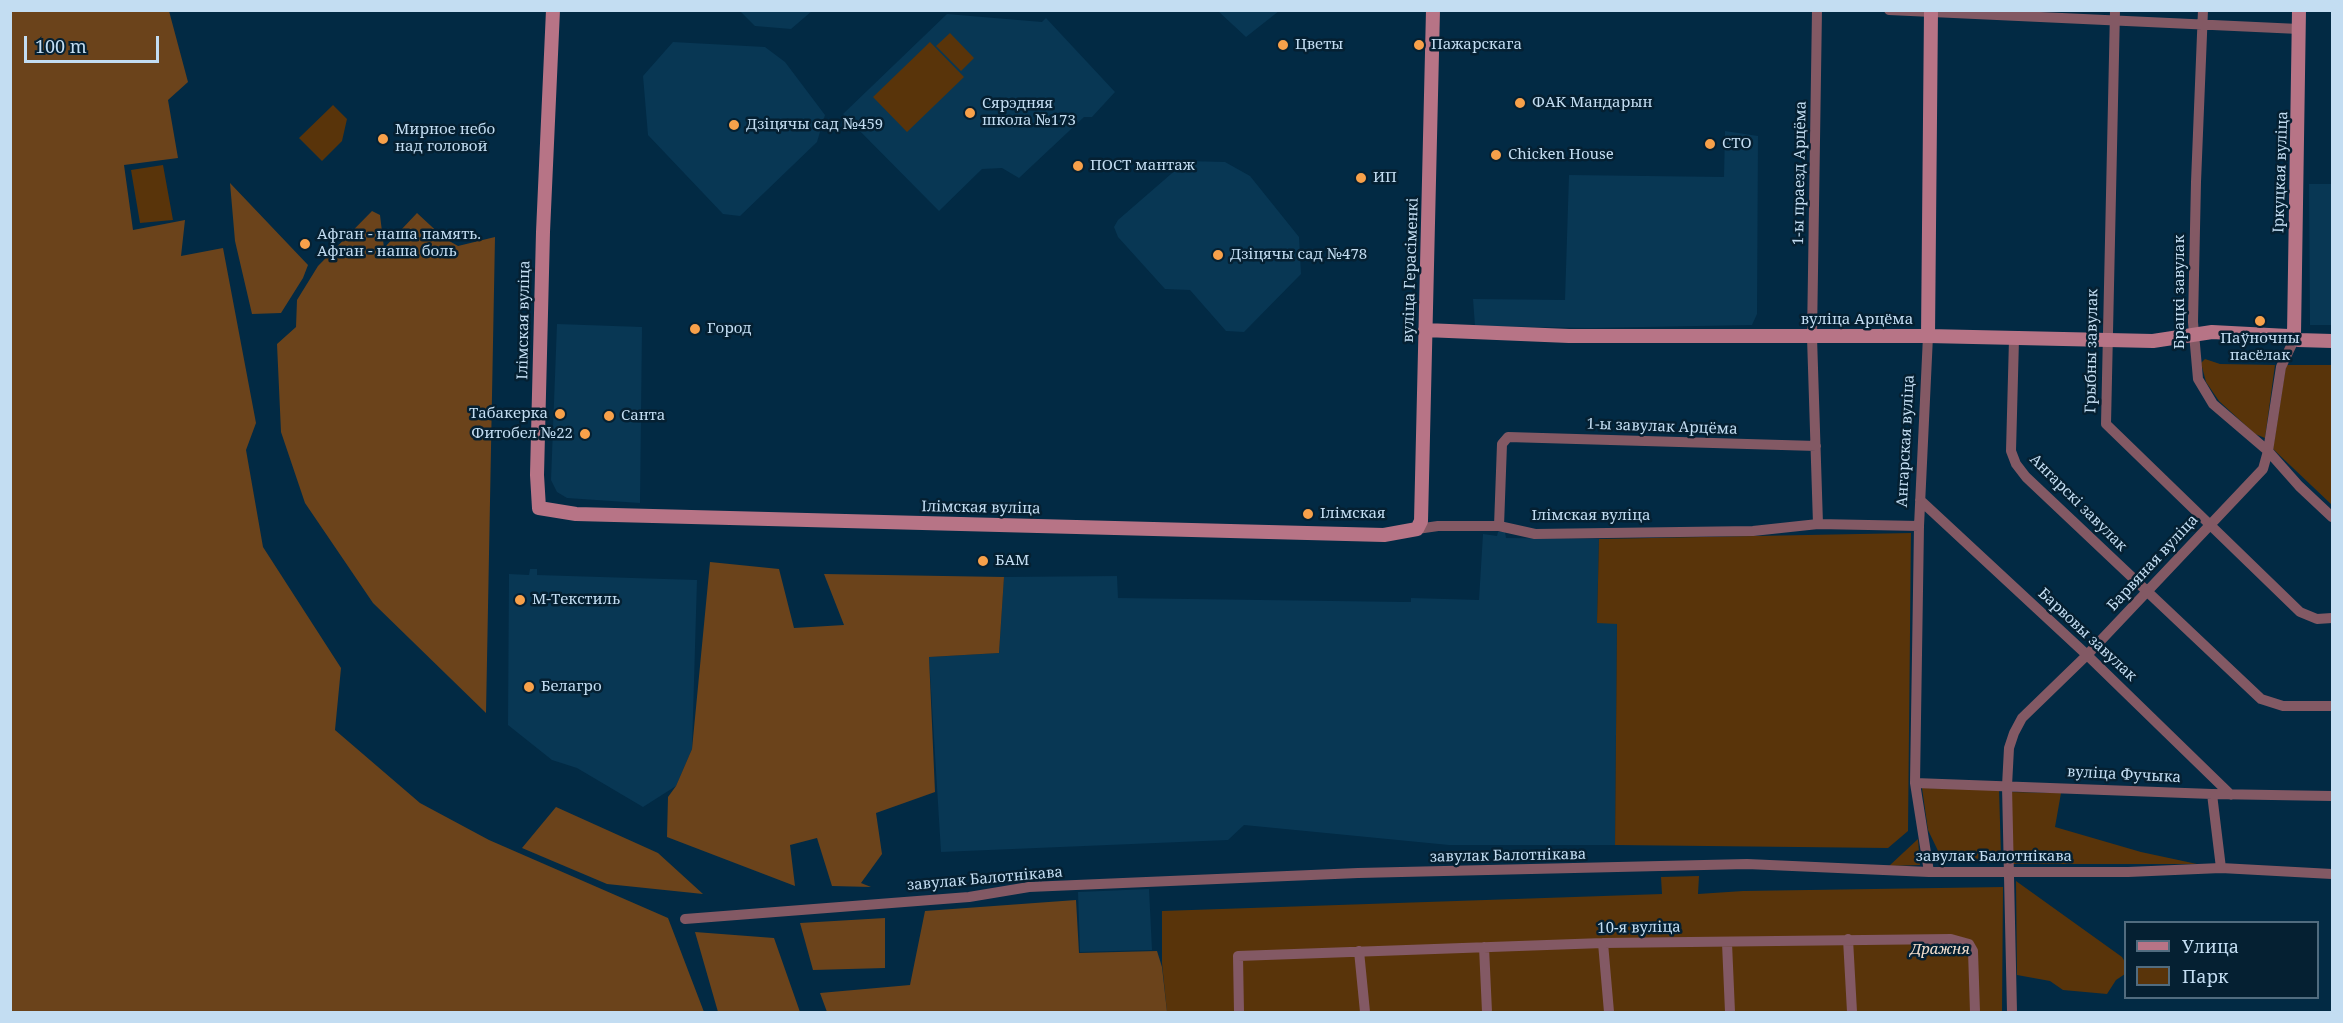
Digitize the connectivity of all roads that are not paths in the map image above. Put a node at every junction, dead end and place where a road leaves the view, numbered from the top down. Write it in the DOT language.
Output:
graph roads {
  1 [pos="553,10"];
  2 [pos="1433,10"];
  3 [pos="1817,10"];
  4 [pos="1889,10"];
  5 [pos="2203,10"];
  6 [pos="2299,10"];
  7 [pos="1931,11"];
  8 [pos="2027,14"];
  9 [pos="2115,15"];
  10 [pos="2203,25"];
  11 [pos="2299,29"];
  12 [pos="1425,330"];
  13 [pos="1928,336"];
  14 [pos="2193,336"];
  15 [pos="1812,337"];
  16 [pos="2293,338"];
  17 [pos="2014,339"];
  18 [pos="2106,339"];
  19 [pos="2332,341"];
  20 [pos="1816,446"];
  21 [pos="2268,452"];
  22 [pos="1920,500"];
  23 [pos="2332,517"];
  24 [pos="1818,524"];
  25 [pos="2210,525"];
  26 [pos="1499,526"];
  27 [pos="1919,526"];
  28 [pos="1417,529"];
  29 [pos="2147,591"];
  30 [pos="2332,618"];
  31 [pos="2087,656"];
  32 [pos="2332,706"];
  33 [pos="1915,783"];
  34 [pos="2007,786"];
  35 [pos="2212,795"];
  36 [pos="2231,795"];
  37 [pos="2332,796"];
  38 [pos="2221,868"];
  39 [pos="2009,871"];
  40 [pos="1929,872"];
  41 [pos="2332,874"];
  42 [pos="685,919"];
  43 [pos="1848,939"];
  44 [pos="1603,943"];
  45 [pos="1727,943"];
  46 [pos="1484,947"];
  47 [pos="1359,951"];
  48 [pos="1239,1012"];
  49 [pos="1365,1012"];
  50 [pos="1487,1012"];
  51 [pos="1609,1012"];
  52 [pos="1730,1012"];
  53 [pos="1852,1012"];
  54 [pos="1975,1012"];
  55 [pos="2012,1012"];
  1 -- 28 [label="street, Ілімская вуліца"];
  2 -- 12 [label="street, вуліца Герасіменкі"];
  3 -- 15 [label="street, 1-ы праезд Арцёма"];
  4 -- 7 [label="street"];
  5 -- 10 [label="street, Брацкі завулак"];
  6 -- 11 [label="street, Іркуцкая вуліца"];
  7 -- 8 [label="street"];
  7 -- 13 [label="street, Ангарская вуліца"];
  8 -- 9 [label="street"];
  9 -- 10 [label="street"];
  9 -- 18 [label="street, Грыбны завулак"];
  10 -- 11 [label="street"];
  10 -- 14 [label="street, Брацкі завулак"];
  11 -- 16 [label="street, Іркуцкая вуліца"];
  12 -- 15 [label="street, вуліца Арцёма"];
  12 -- 28 [label="street, вуліца Герасіменкі"];
  13 -- 15 [label="street, вуліца Арцёма"];
  13 -- 17 [label="street, вуліца Арцёма"];
  13 -- 22 [label="street, Ангарская вуліца"];
  14 -- 16 [label="street, вуліца Арцёма"];
  14 -- 18 [label="street, вуліца Арцёма"];
  14 -- 21 [label="street, Брацкі завулак"];
  15 -- 20 [label="street"];
  16 -- 19 [label="street, вуліца Арцёма"];
  16 -- 21 [label="street, Барвяная вуліца"];
  17 -- 18 [label="street, вуліца Арцёма"];
  17 -- 29 [label="street, Ангарскі завулак"];
  18 -- 25 [label="street, Грыбны завулак"];
  20 -- 24 [label="street"];
  20 -- 26 [label="street, 1-ы завулак Арцёма"];
  21 -- 23 [label="street, Брацкі завулак"];
  21 -- 25 [label="street, Барвяная вуліца"];
  22 -- 27 [label="street, Ангарская вуліца"];
  22 -- 31 [label="street, Барвовы завулак"];
  24 -- 26 [label="street, Ілімская вуліца"];
  24 -- 27 [label="street, Ілімская вуліца"];
  25 -- 29 [label="street, Барвяная вуліца"];
  25 -- 30 [label="street, Грыбны завулак"];
  26 -- 28 [label="street, Ілімская вуліца"];
  27 -- 33 [label="street, Ангарская вуліца"];
  29 -- 31 [label="street, Барвяная вуліца"];
  29 -- 32 [label="street, Ангарскі завулак"];
  31 -- 34 [label="street, Барвяная вуліца"];
  31 -- 36 [label="street, Барвовы завулак"];
  33 -- 34 [label="street, вуліца Фучыка"];
  33 -- 40 [label="street, Ангарская вуліца"];
  34 -- 35 [label="street, вуліца Фучыка"];
  34 -- 39 [label="street, Барвяная вуліца"];
  35 -- 36 [label="street, вуліца Фучыка"];
  35 -- 38 [label="street"];
  36 -- 37 [label="street, вуліца Фучыка"];
  38 -- 39 [label="street, завулак Балотнікава"];
  38 -- 41 [label="street, завулак Балотнікава"];
  39 -- 40 [label="street, завулак Балотнікава"];
  39 -- 55 [label="street, Барвяная вуліца"];
  40 -- 42 [label="street, завулак Балотнікава"];
  43 -- 45 [label="street, 10-я вуліца"];
  43 -- 53 [label="street"];
  43 -- 54 [label="street, 10-я вуліца"];
  44 -- 45 [label="street, 10-я вуліца"];
  44 -- 46 [label="street, 10-я вуліца"];
  44 -- 51 [label="street"];
  45 -- 52 [label="street"];
  46 -- 47 [label="street, 10-я вуліца"];
  46 -- 50 [label="street"];
  47 -- 48 [label="street, 10-я вуліца"];
  47 -- 49 [label="street"];
}
